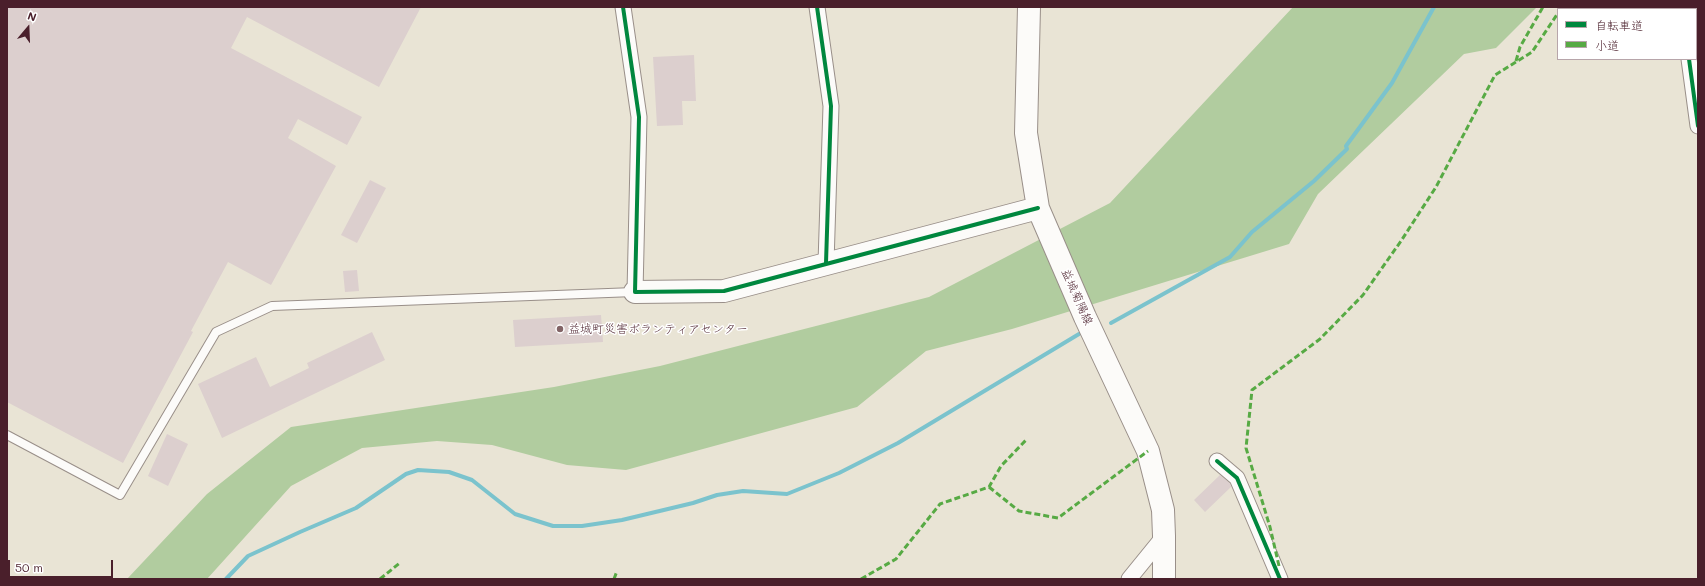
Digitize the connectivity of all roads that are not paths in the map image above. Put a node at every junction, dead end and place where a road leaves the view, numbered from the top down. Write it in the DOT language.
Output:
graph roads {
  1 [pos="623,7"];
  2 [pos="818,7"];
  3 [pos="1029,7"];
  4 [pos="1689,60"];
  5 [pos="1698,126"];
  6 [pos="1038,208"];
  7 [pos="826,262"];
  8 [pos="635,292"];
  9 [pos="7,435"];
  10 [pos="1217,461"];
  11 [pos="1164,536"];
  12 [pos="1129,579"];
  13 [pos="1164,579"];
  14 [pos="1280,579"];
  1 -- 8 [label="street"];
  2 -- 7 [label="street"];
  3 -- 6 [label="main road, 益城菊陽線"];
  4 -- 5 [label="street"];
  6 -- 7 [label="main road"];
  6 -- 11 [label="main road, 益城菊陽線"];
  7 -- 8 [label="main road"];
  8 -- 9 [label="lane"];
  10 -- 14 [label="street"];
  11 -- 12 [label="street"];
  11 -- 13 [label="main road, 益城菊陽線"];
}
